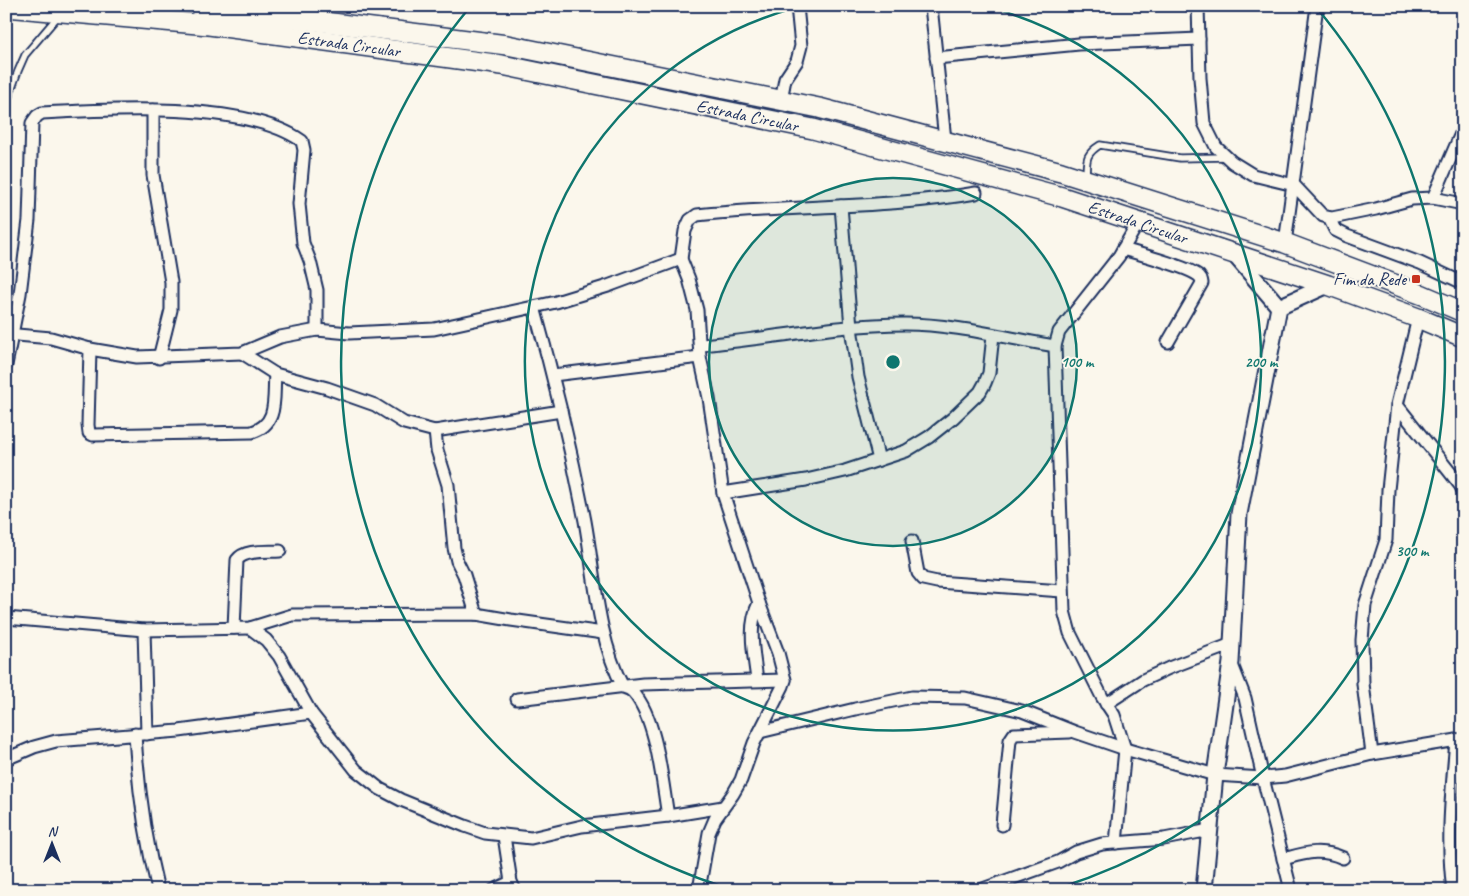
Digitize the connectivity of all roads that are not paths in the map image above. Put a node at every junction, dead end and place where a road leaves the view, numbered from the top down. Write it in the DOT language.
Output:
graph roads {
  1 [pos="198,6"];
  2 [pos="797,6"];
  3 [pos="931,6"];
  4 [pos="1198,6"];
  5 [pos="1318,6"];
  6 [pos="6,7"];
  7 [pos="61,12"];
  8 [pos="1198,38"];
  9 [pos="936,58"];
  10 [pos="780,100"];
  11 [pos="6,105"];
  12 [pos="152,110"];
  13 [pos="1463,129"];
  14 [pos="945,140"];
  15 [pos="1226,157"];
  16 [pos="1086,180"];
  17 [pos="1294,185"];
  18 [pos="976,193"];
  19 [pos="1433,198"];
  20 [pos="1463,204"];
  21 [pos="841,206"];
  22 [pos="1330,218"];
  23 [pos="1138,223"];
  24 [pos="1285,243"];
  25 [pos="1123,249"];
  26 [pos="1234,254"];
  27 [pos="681,258"];
  28 [pos="1463,283"];
  29 [pos="1328,285"];
  30 [pos="534,307"];
  31 [pos="1279,307"];
  32 [pos="1463,312"];
  33 [pos="1418,318"];
  34 [pos="851,327"];
  35 [pos="317,330"];
  36 [pos="9,334"];
  37 [pos="993,335"];
  38 [pos="1463,336"];
  39 [pos="1168,342"];
  40 [pos="700,345"];
  41 [pos="1055,346"];
  42 [pos="90,349"];
  43 [pos="242,354"];
  44 [pos="700,357"];
  45 [pos="159,358"];
  46 [pos="6,365"];
  47 [pos="275,374"];
  48 [pos="553,375"];
  49 [pos="1397,405"];
  50 [pos="561,411"];
  51 [pos="435,431"];
  52 [pos="879,460"];
  53 [pos="1463,491"];
  54 [pos="723,493"];
  55 [pos="912,542"];
  56 [pos="280,551"];
  57 [pos="1062,591"];
  58 [pos="759,603"];
  59 [pos="476,614"];
  60 [pos="6,618"];
  61 [pos="234,628"];
  62 [pos="250,628"];
  63 [pos="144,630"];
  64 [pos="603,632"];
  65 [pos="1232,644"];
  66 [pos="1231,662"];
  67 [pos="757,680"];
  68 [pos="785,680"];
  69 [pos="623,687"];
  70 [pos="517,698"];
  71 [pos="1106,704"];
  72 [pos="310,713"];
  73 [pos="760,732"];
  74 [pos="1075,732"];
  75 [pos="141,734"];
  76 [pos="1460,740"];
  77 [pos="1125,749"];
  78 [pos="1372,754"];
  79 [pos="6,759"];
  80 [pos="1215,774"];
  81 [pos="1262,778"];
  82 [pos="723,807"];
  83 [pos="668,816"];
  84 [pos="1002,825"];
  85 [pos="1210,830"];
  86 [pos="504,836"];
  87 [pos="1116,843"];
  88 [pos="1343,858"];
  89 [pos="1283,860"];
  90 [pos="513,886"];
  91 [pos="158,890"];
  92 [pos="494,890"];
  93 [pos="699,890"];
  94 [pos="980,890"];
  95 [pos="1204,890"];
  96 [pos="1291,890"];
  97 [pos="1453,890"];
  1 -- 10 [label="main road, Estrada Circular"];
  2 -- 10 [label="street"];
  3 -- 9 [label="street"];
  4 -- 8 [label="street"];
  5 -- 17 [label="street"];
  6 -- 7 [label="main road, Estrada Circular"];
  7 -- 11 [label="lane"];
  7 -- 23 [label="main road, Estrada Circular"];
  8 -- 9 [label="street"];
  8 -- 15 [label="street"];
  9 -- 14 [label="street"];
  10 -- 14 [label="main road, Estrada Circular"];
  12 -- 35 [label="street"];
  12 -- 36 [label="street"];
  12 -- 45 [label="street"];
  13 -- 19 [label="street"];
  14 -- 16 [label="main road, Estrada Circular"];
  15 -- 16 [label="lane"];
  15 -- 17 [label="street"];
  16 -- 24 [label="main road, Estrada Circular"];
  17 -- 22 [label="street"];
  17 -- 24 [label="street"];
  18 -- 21 [label="street"];
  19 -- 20 [label="street"];
  19 -- 22 [label="street"];
  21 -- 27 [label="street"];
  21 -- 34 [label="street"];
  22 -- 28 [label="street"];
  23 -- 25 [label="street"];
  23 -- 26 [label="main road, Estrada Circular"];
  24 -- 32 [label="main road, Estrada Circular"];
  25 -- 39 [label="street"];
  25 -- 41 [label="street"];
  26 -- 29 [label="main road, Estrada Circular"];
  26 -- 31 [label="street"];
  27 -- 30 [label="street"];
  27 -- 40 [label="street"];
  29 -- 31 [label="street"];
  29 -- 33 [label="main road, Estrada Circular"];
  30 -- 35 [label="street"];
  30 -- 48 [label="street"];
  31 -- 65 [label="street"];
  33 -- 38 [label="main road, Estrada Circular"];
  33 -- 49 [label="street"];
  34 -- 37 [label="street"];
  34 -- 40 [label="street"];
  34 -- 52 [label="street"];
  35 -- 43 [label="street"];
  36 -- 42 [label="street"];
  36 -- 46 [label="street"];
  37 -- 41 [label="street"];
  37 -- 52 [label="street"];
  40 -- 44 [label="street"];
  41 -- 57 [label="street"];
  42 -- 45 [label="street"];
  42 -- 47 [label="street"];
  43 -- 45 [label="street"];
  43 -- 47 [label="street"];
  44 -- 48 [label="street"];
  44 -- 54 [label="street"];
  47 -- 51 [label="street"];
  48 -- 50 [label="street"];
  49 -- 53 [label="street"];
  49 -- 78 [label="street"];
  50 -- 51 [label="street"];
  50 -- 64 [label="street"];
  51 -- 59 [label="street"];
  52 -- 54 [label="street"];
  54 -- 58 [label="street"];
  55 -- 57 [label="street"];
  56 -- 61 [label="street"];
  57 -- 71 [label="street"];
  58 -- 67 [label="street"];
  58 -- 68 [label="street"];
  59 -- 62 [label="street"];
  59 -- 64 [label="street"];
  60 -- 63 [label="street"];
  61 -- 62 [label="street"];
  61 -- 63 [label="street"];
  62 -- 72 [label="street"];
  63 -- 75 [label="street"];
  64 -- 69 [label="street"];
  65 -- 66 [label="street"];
  65 -- 71 [label="street"];
  66 -- 80 [label="street"];
  66 -- 81 [label="street"];
  67 -- 68 [label="street"];
  67 -- 69 [label="street"];
  68 -- 73 [label="street"];
  69 -- 70 [label="street"];
  69 -- 83 [label="street"];
  71 -- 77 [label="street"];
  72 -- 75 [label="street"];
  72 -- 86 [label="street"];
  73 -- 74 [label="street"];
  73 -- 82 [label="street"];
  74 -- 77 [label="street"];
  74 -- 84 [label="street"];
  75 -- 79 [label="street"];
  75 -- 91 [label="street"];
  76 -- 78 [label="street"];
  76 -- 97 [label="street"];
  77 -- 80 [label="street"];
  77 -- 87 [label="street"];
  78 -- 81 [label="street"];
  80 -- 81 [label="street"];
  80 -- 85 [label="street"];
  81 -- 89 [label="street"];
  82 -- 83 [label="street"];
  82 -- 93 [label="street"];
  83 -- 86 [label="street"];
  85 -- 87 [label="street"];
  85 -- 95 [label="street"];
  86 -- 90 [label="street"];
  87 -- 94 [label="street"];
  88 -- 89 [label="street"];
  89 -- 96 [label="street"];
  90 -- 92 [label="street"];
}
